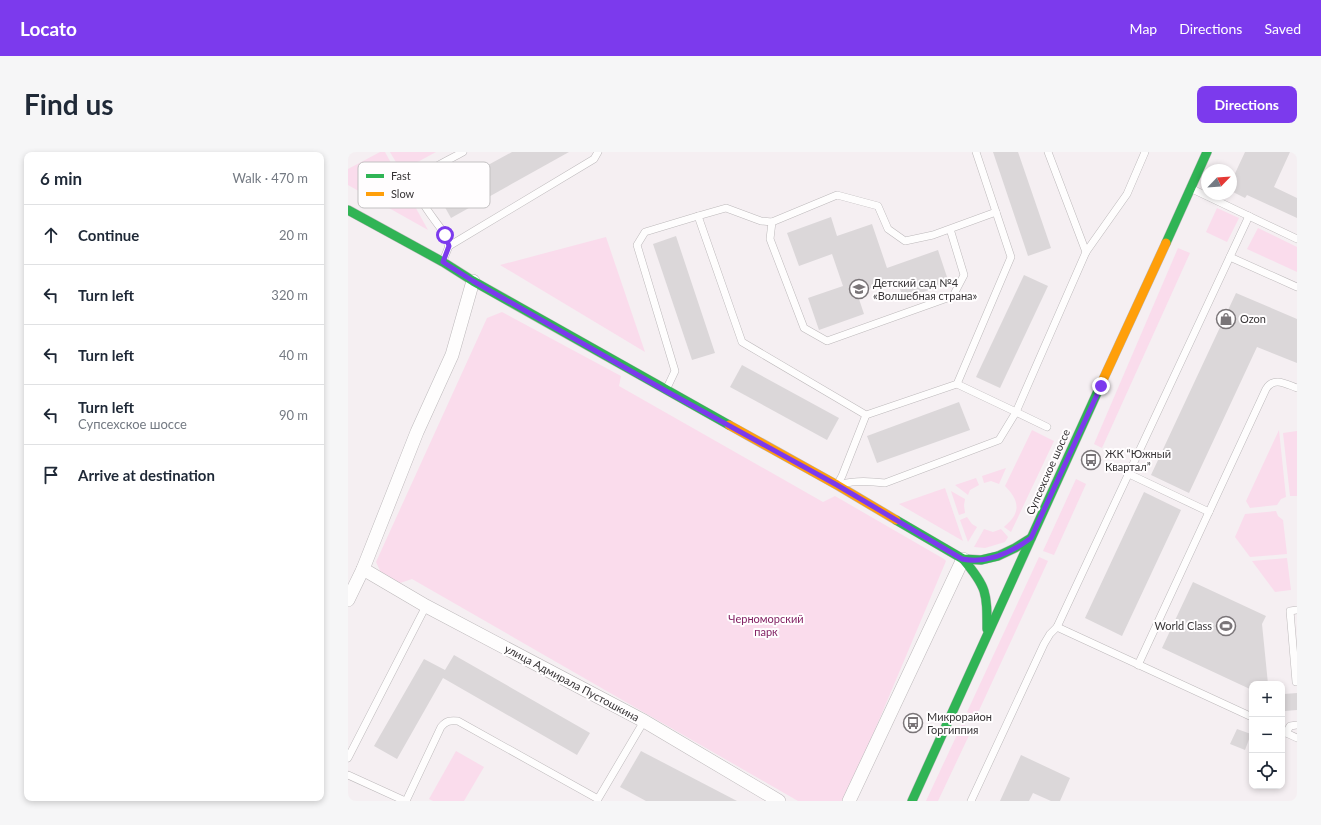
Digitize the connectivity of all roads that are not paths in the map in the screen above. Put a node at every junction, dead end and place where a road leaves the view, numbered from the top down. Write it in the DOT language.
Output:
graph roads {
  1 [pos="463,152"];
  2 [pos="598,152"];
  3 [pos="976,152"];
  4 [pos="1048,152"];
  5 [pos="1145,152"];
  6 [pos="1206,152"];
  7 [pos="446,162"];
  8 [pos="1190,188"];
  9 [pos="426,208"];
  10 [pos="348,210"];
  11 [pos="996,212"];
  12 [pos="698,216"];
  13 [pos="1249,216"];
  14 [pos="772,222"];
  15 [pos="950,229"];
  16 [pos="1297,239"];
  17 [pos="449,246"];
  18 [pos="1086,252"];
  19 [pos="1230,256"];
  20 [pos="443,262"];
  21 [pos="473,281"];
  22 [pos="1297,287"];
  23 [pos="957,384"];
  24 [pos="1297,388"];
  25 [pos="666,391"];
  26 [pos="1016,412"];
  27 [pos="866,415"];
  28 [pos="1047,427"];
  29 [pos="1129,474"];
  30 [pos="837,485"];
  31 [pos="1209,512"];
  32 [pos="1031,538"];
  33 [pos="962,559"];
  34 [pos="363,569"];
  35 [pos="348,600"];
  36 [pos="426,606"];
  37 [pos="1297,610"];
  38 [pos="1057,627"];
  39 [pos="987,635"];
  40 [pos="1138,665"];
  41 [pos="1297,682"];
  42 [pos="1249,716"];
  43 [pos="644,721"];
  44 [pos="1297,725"];
  45 [pos="1285,731"];
  46 [pos="1285,732"];
  47 [pos="1297,738"];
  48 [pos="348,758"];
  49 [pos="348,775"];
  50 [pos="405,801"];
  51 [pos="779,801"];
  52 [pos="849,801"];
  53 [pos="912,801"];
  54 [pos="971,801"];
  1 -- 7 [label="lane"];
  2 -- 17 [label="lane"];
  3 -- 11 [label="lane"];
  4 -- 18 [label="lane"];
  5 -- 18 [label="lane"];
  6 -- 8 [label="street, Супсехское шоссе"];
  8 -- 13 [label="lane"];
  8 -- 32 [label="street, Супсехское шоссе"];
  9 -- 17 [label="lane"];
  10 -- 20 [label="street"];
  11 -- 15 [label="lane"];
  11 -- 23 [label="lane"];
  12 -- 14 [label="lane"];
  12 -- 25 [label="lane"];
  12 -- 27 [label="lane"];
  13 -- 16 [label="lane"];
  13 -- 19 [label="lane"];
  14 -- 15 [label="lane"];
  14 -- 15 [label="lane"];
  17 -- 20 [label="lane"];
  18 -- 26 [label="lane"];
  19 -- 22 [label="lane"];
  19 -- 29 [label="lane"];
  20 -- 21 [label="street"];
  21 -- 25 [label="street"];
  21 -- 34 [label="street"];
  23 -- 26 [label="lane"];
  23 -- 27 [label="lane"];
  24 -- 31 [label="lane"];
  25 -- 30 [label="street"];
  26 -- 28 [label="lane"];
  26 -- 30 [label="lane"];
  27 -- 30 [label="lane"];
  29 -- 31 [label="lane"];
  29 -- 38 [label="lane"];
  30 -- 33 [label="street"];
  31 -- 40 [label="lane"];
  32 -- 33 [label="street"];
  32 -- 39 [label="street, Супсехское шоссе"];
  33 -- 39 [label="street"];
  33 -- 52 [label="street"];
  34 -- 35 [label="street"];
  34 -- 36 [label="street, улица Адмирала Пустошкина"];
  36 -- 43 [label="street, улица Адмирала Пустошкина"];
  36 -- 48 [label="lane"];
  37 -- 41 [label="lane"];
  38 -- 40 [label="lane"];
  38 -- 54 [label="lane"];
  39 -- 53 [label="street, Супсехское шоссе"];
  40 -- 42 [label="lane"];
  43 -- 50 [label="lane"];
  43 -- 51 [label="street, улица Адмирала Пустошкина"];
  44 -- 45 [label="lane"];
  46 -- 47 [label="lane"];
  49 -- 50 [label="lane"];
}
